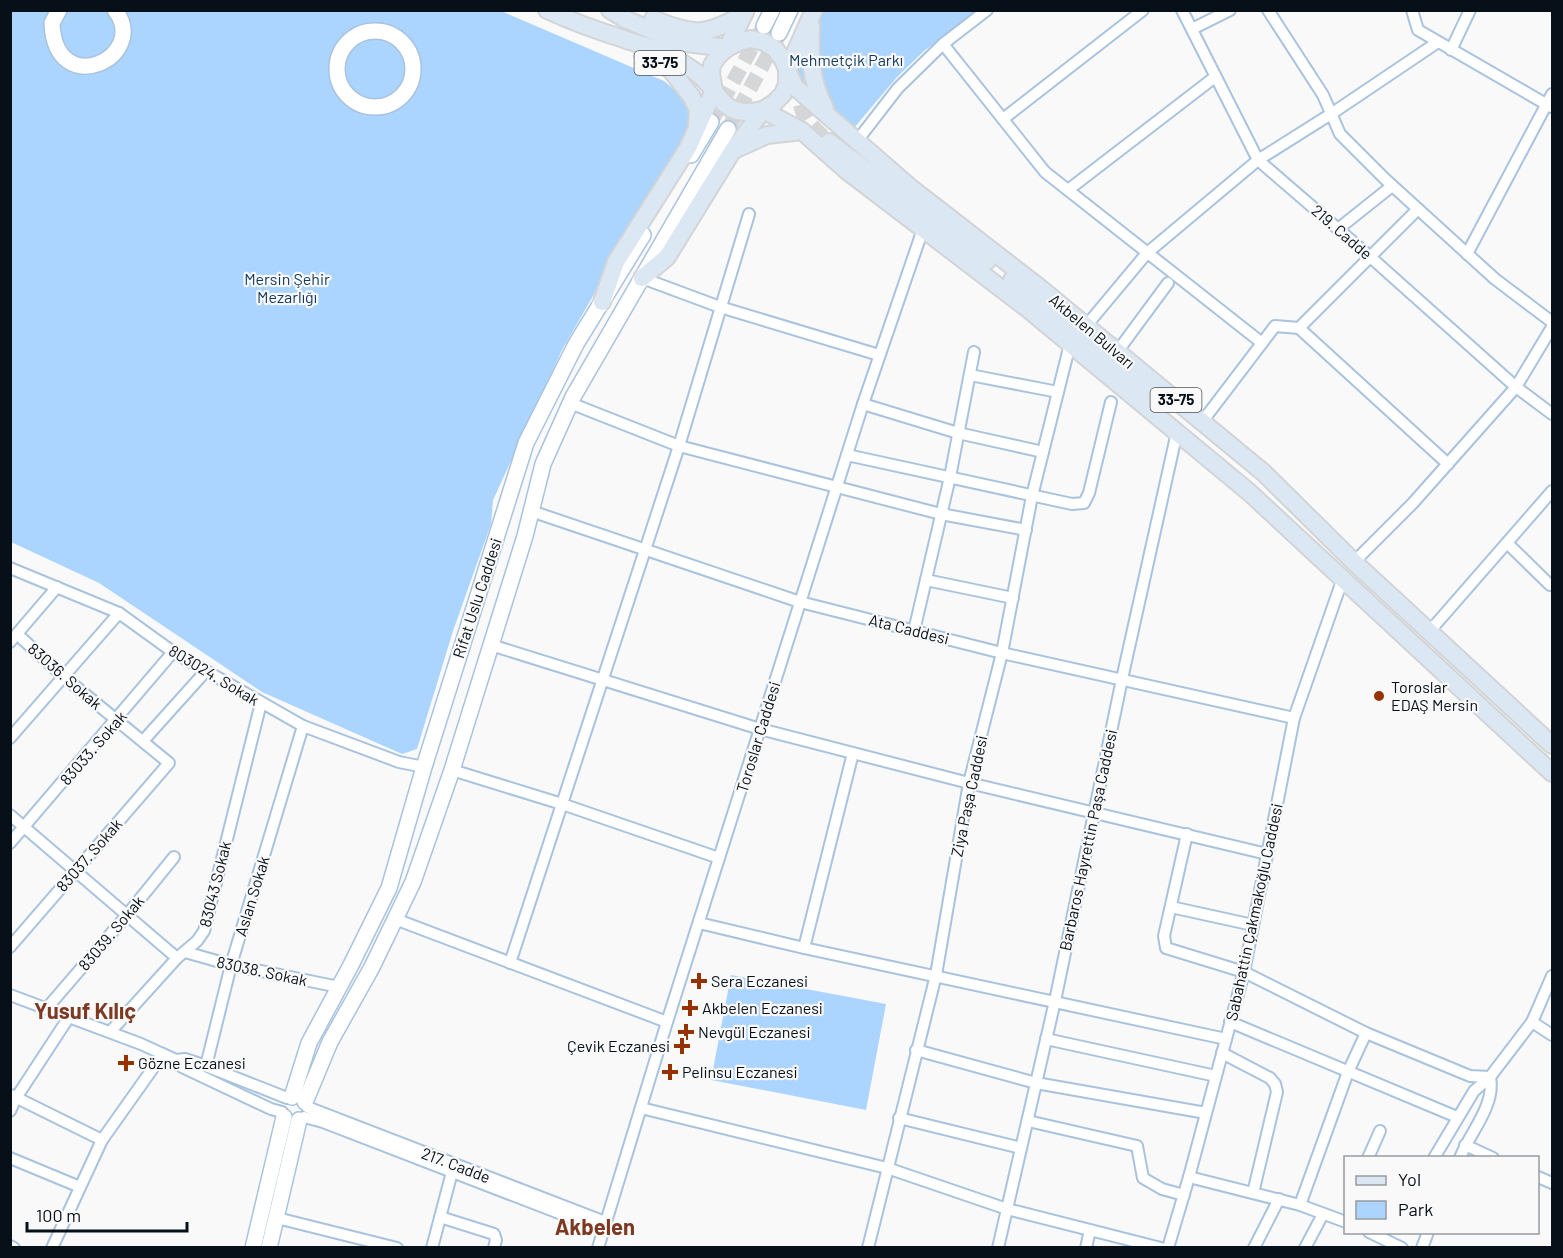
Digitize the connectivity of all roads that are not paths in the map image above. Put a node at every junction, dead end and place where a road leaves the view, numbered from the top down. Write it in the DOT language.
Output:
graph roads {
  1 [pos="60,10"];
  2 [pos="115,10"];
  3 [pos="547,10"];
  4 [pos="610,10"];
  5 [pos="632,10"];
  6 [pos="772,10"];
  7 [pos="790,10"];
  8 [pos="987,10"];
  9 [pos="1143,10"];
  10 [pos="1182,10"];
  11 [pos="1230,10"];
  12 [pos="1268,10"];
  13 [pos="1412,10"];
  14 [pos="1470,10"];
  15 [pos="745,12"];
  16 [pos="813,13"];
  17 [pos="764,26"];
  18 [pos="588,28"];
  19 [pos="1192,29"];
  20 [pos="780,33"];
  21 [pos="1438,42"];
  22 [pos="943,44"];
  23 [pos="727,48"];
  24 [pos="1451,50"];
  25 [pos="409,52"];
  26 [pos="787,71"];
  27 [pos="1215,77"];
  28 [pos="716,94"];
  29 [pos="1552,94"];
  30 [pos="1550,106"];
  31 [pos="763,110"];
  32 [pos="1331,114"];
  33 [pos="830,117"];
  34 [pos="1003,119"];
  35 [pos="704,125"];
  36 [pos="728,129"];
  37 [pos="802,131"];
  38 [pos="857,141"];
  39 [pos="829,142"];
  40 [pos="733,150"];
  41 [pos="1257,160"];
  42 [pos="1392,186"];
  43 [pos="1068,190"];
  44 [pos="1418,209"];
  45 [pos="749,214"];
  46 [pos="923,229"];
  47 [pos="1338,229"];
  48 [pos="1147,253"];
  49 [pos="1467,254"];
  50 [pos="1369,256"];
  51 [pos="642,278"];
  52 [pos="1168,283"];
  53 [pos="602,302"];
  54 [pos="720,307"];
  55 [pos="1552,322"];
  56 [pos="1086,326"];
  57 [pos="1552,327"];
  58 [pos="1299,328"];
  59 [pos="1262,343"];
  60 [pos="1070,344"];
  61 [pos="975,352"];
  62 [pos="1117,352"];
  63 [pos="879,355"];
  64 [pos="970,375"];
  65 [pos="1516,387"];
  66 [pos="1058,392"];
  67 [pos="1111,402"];
  68 [pos="570,404"];
  69 [pos="863,404"];
  70 [pos="1552,414"];
  71 [pos="1202,422"];
  72 [pos="1177,432"];
  73 [pos="958,433"];
  74 [pos="679,446"];
  75 [pos="1043,453"];
  76 [pos="847,454"];
  77 [pos="1448,464"];
  78 [pos="950,477"];
  79 [pos="837,487"];
  80 [pos="1552,491"];
  81 [pos="1250,493"];
  82 [pos="1032,496"];
  83 [pos="531,512"];
  84 [pos="941,514"];
  85 [pos="1026,530"];
  86 [pos="1508,543"];
  87 [pos="646,550"];
  88 [pos="1354,562"];
  89 [pos="10,568"];
  90 [pos="1342,578"];
  91 [pos="926,580"];
  92 [pos="1550,585"];
  93 [pos="57,587"];
  94 [pos="1013,598"];
  95 [pos="800,602"];
  96 [pos="119,613"];
  97 [pos="914,631"];
  98 [pos="1430,632"];
  99 [pos="14,638"];
  100 [pos="491,645"];
  101 [pos="173,652"];
  102 [pos="1002,653"];
  103 [pos="206,672"];
  104 [pos="64,676"];
  105 [pos="603,680"];
  106 [pos="1122,680"];
  107 [pos="261,703"];
  108 [pos="1294,718"];
  109 [pos="117,720"];
  110 [pos="303,726"];
  111 [pos="760,729"];
  112 [pos="10,738"];
  113 [pos="143,741"];
  114 [pos="1552,745"];
  115 [pos="853,753"];
  116 [pos="169,763"];
  117 [pos="424,767"];
  118 [pos="452,770"];
  119 [pos="1552,773"];
  120 [pos="969,783"];
  121 [pos="562,804"];
  122 [pos="1094,812"];
  123 [pos="10,816"];
  124 [pos="24,828"];
  125 [pos="1187,834"];
  126 [pos="10,843"];
  127 [pos="1267,854"];
  128 [pos="174,857"];
  129 [pos="719,858"];
  130 [pos="75,871"];
  131 [pos="1171,907"];
  132 [pos="127,915"];
  133 [pos="395,919"];
  134 [pos="699,923"];
  135 [pos="1253,925"];
  136 [pos="10,947"];
  137 [pos="804,948"];
  138 [pos="181,955"];
  139 [pos="510,963"];
  140 [pos="231,965"];
  141 [pos="1244,972"];
  142 [pos="936,975"];
  143 [pos="1552,976"];
  144 [pos="339,987"];
  145 [pos="10,995"];
  146 [pos="1055,1001"];
  147 [pos="47,1008"];
  148 [pos="69,1017"];
  149 [pos="667,1022"];
  150 [pos="1230,1022"];
  151 [pos="1532,1022"];
  152 [pos="110,1032"];
  153 [pos="1366,1033"];
  154 [pos="1552,1035"];
  155 [pos="1046,1039"];
  156 [pos="1226,1039"];
  157 [pos="916,1050"];
  158 [pos="1222,1053"];
  159 [pos="163,1054"];
  160 [pos="180,1059"];
  161 [pos="206,1066"];
  162 [pos="1348,1072"];
  163 [pos="1216,1076"];
  164 [pos="1490,1077"];
  165 [pos="1036,1083"];
  166 [pos="13,1097"];
  167 [pos="641,1108"];
  168 [pos="295,1109"];
  169 [pos="10,1111"];
  170 [pos="1206,1113"];
  171 [pos="1457,1117"];
  172 [pos="899,1118"];
  173 [pos="1028,1121"];
  174 [pos="1380,1131"];
  175 [pos="102,1140"];
  176 [pos="1465,1145"];
  177 [pos="1022,1148"];
  178 [pos="1369,1156"];
  179 [pos="1435,1156"];
  180 [pos="1461,1156"];
  181 [pos="1489,1156"];
  182 [pos="10,1158"];
  183 [pos="886,1168"];
  184 [pos="452,1172"];
  185 [pos="1189,1177"];
  186 [pos="80,1187"];
  187 [pos="1253,1193"];
  188 [pos="1184,1195"];
  189 [pos="1279,1199"];
  190 [pos="1300,1205"];
  191 [pos="1007,1209"];
  192 [pos="1323,1214"];
  193 [pos="440,1217"];
  194 [pos="277,1218"];
  195 [pos="1344,1218"];
  196 [pos="604,1226"];
  197 [pos="1090,1230"];
  198 [pos="1377,1234"];
  199 [pos="1428,1234"];
  200 [pos="1389,1245"];
  201 [pos="52,1248"];
  202 [pos="253,1248"];
  203 [pos="269,1248"];
  204 [pos="397,1248"];
  205 [pos="432,1248"];
  206 [pos="494,1248"];
  207 [pos="598,1248"];
  208 [pos="868,1248"];
  209 [pos="998,1248"];
  210 [pos="1086,1248"];
  211 [pos="1161,1248"];
  212 [pos="1168,1248"];
  213 [pos="1254,1248"];
  214 [pos="1305,1248"];
  215 [pos="1402,1248"];
  216 [pos="1422,1248"];
  1 -- 2 [label="main road"];
  3 -- 18 [label="main road, 33-75"];
  4 -- 23 [label="main road, 33-75"];
  5 -- 15 [label="main road, 33-75"];
  6 -- 17 [label="main road"];
  7 -- 20 [label="main road"];
  8 -- 22 [label="street"];
  9 -- 34 [label="street"];
  10 -- 19 [label="street, 219. Cadde"];
  11 -- 19 [label="street"];
  12 -- 32 [label="street"];
  13 -- 21 [label="street"];
  14 -- 24 [label="street"];
  15 -- 23 [label="main road"];
  16 -- 26 [label="main road"];
  16 -- 33 [label="main road"];
  18 -- 28 [label="main road, 33-75"];
  18 -- 35 [label="main road, 33-75"];
  19 -- 27 [label="street, 219. Cadde"];
  21 -- 24 [label="street"];
  21 -- 32 [label="street"];
  22 -- 34 [label="street"];
  22 -- 38 [label="street"];
  23 -- 26 [label="main road, 33-75"];
  23 -- 28 [label="main road"];
  24 -- 30 [label="street"];
  25 -- 25 [label="main road"];
  26 -- 31 [label="main road"];
  26 -- 33 [label="main road, Akbelen Bulvarı / 33-75"];
  27 -- 41 [label="street, 219. Cadde"];
  27 -- 43 [label="street"];
  28 -- 31 [label="main road, 33-75"];
  28 -- 35 [label="main road"];
  29 -- 30 [label="street"];
  30 -- 49 [label="street"];
  31 -- 37 [label="main road, 33-75"];
  31 -- 40 [label="main road"];
  32 -- 41 [label="street"];
  32 -- 42 [label="street"];
  33 -- 38 [label="main road, Akbelen Bulvarı / 33-75"];
  34 -- 43 [label="street"];
  35 -- 53 [label="main road"];
  36 -- 51 [label="main road, Rifat Uslu Caddesi"];
  37 -- 40 [label="main road"];
  37 -- 46 [label="main road, Akbelen Bulvarı / 33-75"];
  38 -- 56 [label="main road, Akbelen Bulvarı / 33-75"];
  39 -- 81 [label="main road, 33-75"];
  40 -- 51 [label="main road"];
  41 -- 47 [label="street, 219. Cadde"];
  41 -- 48 [label="street"];
  42 -- 44 [label="street"];
  42 -- 47 [label="street"];
  43 -- 48 [label="street"];
  44 -- 49 [label="street"];
  44 -- 50 [label="street"];
  45 -- 54 [label="street"];
  46 -- 60 [label="main road, Akbelen Bulvarı / 33-75"];
  46 -- 63 [label="street, Toroslar Caddesi"];
  47 -- 50 [label="street, 219. Cadde"];
  48 -- 56 [label="street"];
  48 -- 59 [label="street"];
  49 -- 55 [label="street"];
  50 -- 58 [label="street"];
  50 -- 65 [label="street, 219. Cadde"];
  51 -- 54 [label="street"];
  51 -- 68 [label="main road, Rifat Uslu Caddesi"];
  52 -- 62 [label="street"];
  53 -- 117 [label="main road, Rifat Uslu Caddesi"];
  54 -- 63 [label="street"];
  54 -- 74 [label="street"];
  56 -- 62 [label="main road, Akbelen Bulvarı / 33-75"];
  57 -- 65 [label="street"];
  58 -- 59 [label="street"];
  58 -- 77 [label="street"];
  59 -- 71 [label="street"];
  60 -- 66 [label="street, Ziya Paşa Caddesi"];
  60 -- 72 [label="main road, Akbelen Bulvarı / 33-75"];
  61 -- 64 [label="street"];
  62 -- 71 [label="main road, Akbelen Bulvarı / 33-75"];
  63 -- 69 [label="street, Toroslar Caddesi"];
  64 -- 66 [label="street"];
  64 -- 73 [label="street"];
  65 -- 70 [label="street, 219. Cadde"];
  65 -- 77 [label="street"];
  66 -- 75 [label="street, Ziya Paşa Caddesi"];
  67 -- 82 [label="street"];
  68 -- 74 [label="street"];
  68 -- 83 [label="main road, Rifat Uslu Caddesi"];
  69 -- 73 [label="street"];
  69 -- 76 [label="street, Toroslar Caddesi"];
  71 -- 88 [label="main road, Akbelen Bulvarı / 33-75"];
  72 -- 81 [label="main road, Akbelen Bulvarı / 33-75"];
  72 -- 106 [label="street, Barbaros Hayrettin Paşa Caddesi"];
  73 -- 75 [label="street"];
  73 -- 78 [label="street"];
  74 -- 79 [label="street"];
  74 -- 87 [label="street"];
  75 -- 82 [label="street, Ziya Paşa Caddesi"];
  76 -- 78 [label="street"];
  76 -- 79 [label="street, Toroslar Caddesi"];
  77 -- 88 [label="street"];
  78 -- 82 [label="street"];
  78 -- 84 [label="street"];
  79 -- 84 [label="street"];
  79 -- 95 [label="street, Toroslar Caddesi"];
  80 -- 86 [label="street"];
  81 -- 90 [label="main road, Akbelen Bulvarı / 33-75"];
  82 -- 85 [label="street, Ziya Paşa Caddesi"];
  83 -- 87 [label="street, Ata Caddesi"];
  83 -- 100 [label="main road, Rifat Uslu Caddesi"];
  84 -- 85 [label="street"];
  84 -- 91 [label="street"];
  85 -- 94 [label="street, Ziya Paşa Caddesi"];
  86 -- 92 [label="street"];
  86 -- 98 [label="street"];
  87 -- 95 [label="street, Ata Caddesi"];
  87 -- 105 [label="street"];
  88 -- 98 [label="main road, Akbelen Bulvarı / 33-75"];
  89 -- 93 [label="street, 803024. Sokak"];
  90 -- 108 [label="street, Sabahattin Çakmakoğlu Caddesi"];
  90 -- 119 [label="main road, Akbelen Bulvarı / 33-75"];
  91 -- 94 [label="street"];
  91 -- 97 [label="street"];
  93 -- 96 [label="street, 803024. Sokak"];
  93 -- 99 [label="street"];
  94 -- 102 [label="street, Ziya Paşa Caddesi"];
  95 -- 97 [label="street, Ata Caddesi"];
  95 -- 111 [label="street, Toroslar Caddesi"];
  96 -- 101 [label="street, 803024. Sokak"];
  96 -- 104 [label="street"];
  97 -- 102 [label="street, Ata Caddesi"];
  98 -- 114 [label="main road, Akbelen Bulvarı / 33-75"];
  99 -- 104 [label="street, 83036. Sokak"];
  100 -- 105 [label="street"];
  100 -- 118 [label="main road, Rifat Uslu Caddesi"];
  101 -- 103 [label="street, 803024. Sokak"];
  101 -- 109 [label="street, 83033. Sokak"];
  102 -- 106 [label="street, Ata Caddesi"];
  102 -- 120 [label="street, Ziya Paşa Caddesi"];
  103 -- 107 [label="street, 803024. Sokak"];
  103 -- 113 [label="street"];
  104 -- 109 [label="street, 83036. Sokak"];
  104 -- 112 [label="street"];
  105 -- 111 [label="street"];
  105 -- 121 [label="street"];
  106 -- 108 [label="street, Ata Caddesi"];
  106 -- 122 [label="street, Barbaros Hayrettin Paşa Caddesi"];
  107 -- 110 [label="street, 803024. Sokak"];
  107 -- 138 [label="street, 83043 Sokak"];
  108 -- 127 [label="street, Sabahattin Çakmakoğlu Caddesi"];
  109 -- 113 [label="street, 83036. Sokak"];
  109 -- 124 [label="street, 83033. Sokak"];
  110 -- 117 [label="street, 803024. Sokak"];
  110 -- 140 [label="street, Aslan Sokak"];
  111 -- 115 [label="street"];
  111 -- 129 [label="street, Toroslar Caddesi"];
  113 -- 116 [label="street, 83036. Sokak"];
  115 -- 120 [label="street"];
  115 -- 137 [label="street"];
  116 -- 130 [label="street, 83037. Sokak"];
  117 -- 144 [label="main road, Rifat Uslu Caddesi"];
  118 -- 121 [label="street"];
  118 -- 133 [label="main road, Rifat Uslu Caddesi"];
  120 -- 122 [label="street"];
  120 -- 142 [label="street, Ziya Paşa Caddesi"];
  121 -- 129 [label="street"];
  121 -- 139 [label="street"];
  122 -- 125 [label="street"];
  122 -- 146 [label="street, Barbaros Hayrettin Paşa Caddesi"];
  123 -- 124 [label="street"];
  124 -- 126 [label="street, 83033. Sokak"];
  124 -- 130 [label="street"];
  125 -- 127 [label="street"];
  125 -- 131 [label="street"];
  127 -- 135 [label="street, Sabahattin Çakmakoğlu Caddesi"];
  128 -- 132 [label="street, 83039. Sokak"];
  129 -- 134 [label="street, Toroslar Caddesi"];
  130 -- 132 [label="street"];
  130 -- 136 [label="street, 83037. Sokak"];
  131 -- 135 [label="street"];
  131 -- 141 [label="street"];
  132 -- 138 [label="street"];
  132 -- 147 [label="street, 83039. Sokak"];
  133 -- 139 [label="street"];
  133 -- 168 [label="main road, Rifat Uslu Caddesi"];
  134 -- 137 [label="street"];
  134 -- 149 [label="street, Toroslar Caddesi"];
  135 -- 141 [label="street, Sabahattin Çakmakoğlu Caddesi"];
  137 -- 142 [label="street"];
  138 -- 140 [label="street, 83038. Sokak"];
  138 -- 152 [label="street, 83043 Sokak"];
  139 -- 149 [label="street"];
  140 -- 144 [label="street, 83038. Sokak"];
  140 -- 161 [label="street, Aslan Sokak"];
  141 -- 150 [label="street, Sabahattin Çakmakoğlu Caddesi"];
  141 -- 153 [label="street"];
  142 -- 146 [label="street"];
  142 -- 157 [label="street, Ziya Paşa Caddesi"];
  143 -- 151 [label="street"];
  144 -- 168 [label="main road, Rifat Uslu Caddesi"];
  145 -- 147 [label="street, 217. Cadde"];
  146 -- 155 [label="street, Barbaros Hayrettin Paşa Caddesi"];
  146 -- 156 [label="street"];
  147 -- 148 [label="street, 217. Cadde"];
  148 -- 152 [label="street, 217. Cadde"];
  148 -- 166 [label="street"];
  149 -- 167 [label="street, Toroslar Caddesi"];
  150 -- 156 [label="street, Sabahattin Çakmakoğlu Caddesi"];
  150 -- 162 [label="street"];
  151 -- 154 [label="street"];
  151 -- 164 [label="street"];
  152 -- 159 [label="street, 217. Cadde"];
  153 -- 162 [label="street"];
  153 -- 164 [label="street"];
  155 -- 163 [label="street"];
  155 -- 165 [label="street, Barbaros Hayrettin Paşa Caddesi"];
  156 -- 158 [label="street, Sabahattin Çakmakoğlu Caddesi"];
  157 -- 165 [label="street"];
  157 -- 172 [label="street, Ziya Paşa Caddesi"];
  158 -- 163 [label="street, Sabahattin Çakmakoğlu Caddesi"];
  158 -- 187 [label="street"];
  159 -- 160 [label="street, 217. Cadde"];
  159 -- 175 [label="street"];
  160 -- 161 [label="street, 217. Cadde"];
  160 -- 168 [label="street, 217. Cadde"];
  161 -- 168 [label="street, 217. Cadde"];
  162 -- 171 [label="street"];
  162 -- 190 [label="street"];
  163 -- 170 [label="street, Sabahattin Çakmakoğlu Caddesi"];
  164 -- 171 [label="street"];
  164 -- 176 [label="street"];
  165 -- 170 [label="street"];
  165 -- 173 [label="street, Barbaros Hayrettin Paşa Caddesi"];
  166 -- 169 [label="street"];
  166 -- 175 [label="street"];
  167 -- 183 [label="street"];
  167 -- 196 [label="street, Toroslar Caddesi"];
  168 -- 184 [label="street, 217. Cadde"];
  168 -- 194 [label="main road"];
  168 -- 196 [label="street, 217. Cadde"];
  168 -- 202 [label="main road"];
  170 -- 185 [label="street, Sabahattin Çakmakoğlu Caddesi"];
  171 -- 179 [label="street"];
  172 -- 177 [label="street"];
  172 -- 183 [label="street, Ziya Paşa Caddesi"];
  173 -- 177 [label="street, Barbaros Hayrettin Paşa Caddesi"];
  173 -- 188 [label="street"];
  174 -- 178 [label="street"];
  175 -- 186 [label="street"];
  176 -- 180 [label="street"];
  176 -- 181 [label="street"];
  177 -- 191 [label="street, Barbaros Hayrettin Paşa Caddesi"];
  182 -- 186 [label="street"];
  183 -- 191 [label="street"];
  183 -- 208 [label="street, Ziya Paşa Caddesi"];
  184 -- 193 [label="street"];
  184 -- 196 [label="street, 217. Cadde"];
  185 -- 187 [label="street"];
  185 -- 188 [label="street, Sabahattin Çakmakoğlu Caddesi"];
  186 -- 201 [label="street"];
  187 -- 189 [label="street"];
  188 -- 212 [label="street, Sabahattin Çakmakoğlu Caddesi"];
  189 -- 190 [label="street"];
  189 -- 213 [label="street"];
  190 -- 192 [label="street"];
  191 -- 197 [label="street"];
  191 -- 209 [label="street, Barbaros Hayrettin Paşa Caddesi"];
  192 -- 195 [label="street"];
  192 -- 214 [label="street"];
  193 -- 205 [label="street"];
  193 -- 206 [label="street"];
  194 -- 203 [label="main road"];
  194 -- 204 [label="street"];
  196 -- 207 [label="street, Toroslar Caddesi"];
  197 -- 210 [label="street"];
  197 -- 211 [label="street"];
  198 -- 200 [label="street"];
  199 -- 216 [label="street"];
  200 -- 215 [label="street"];
}
